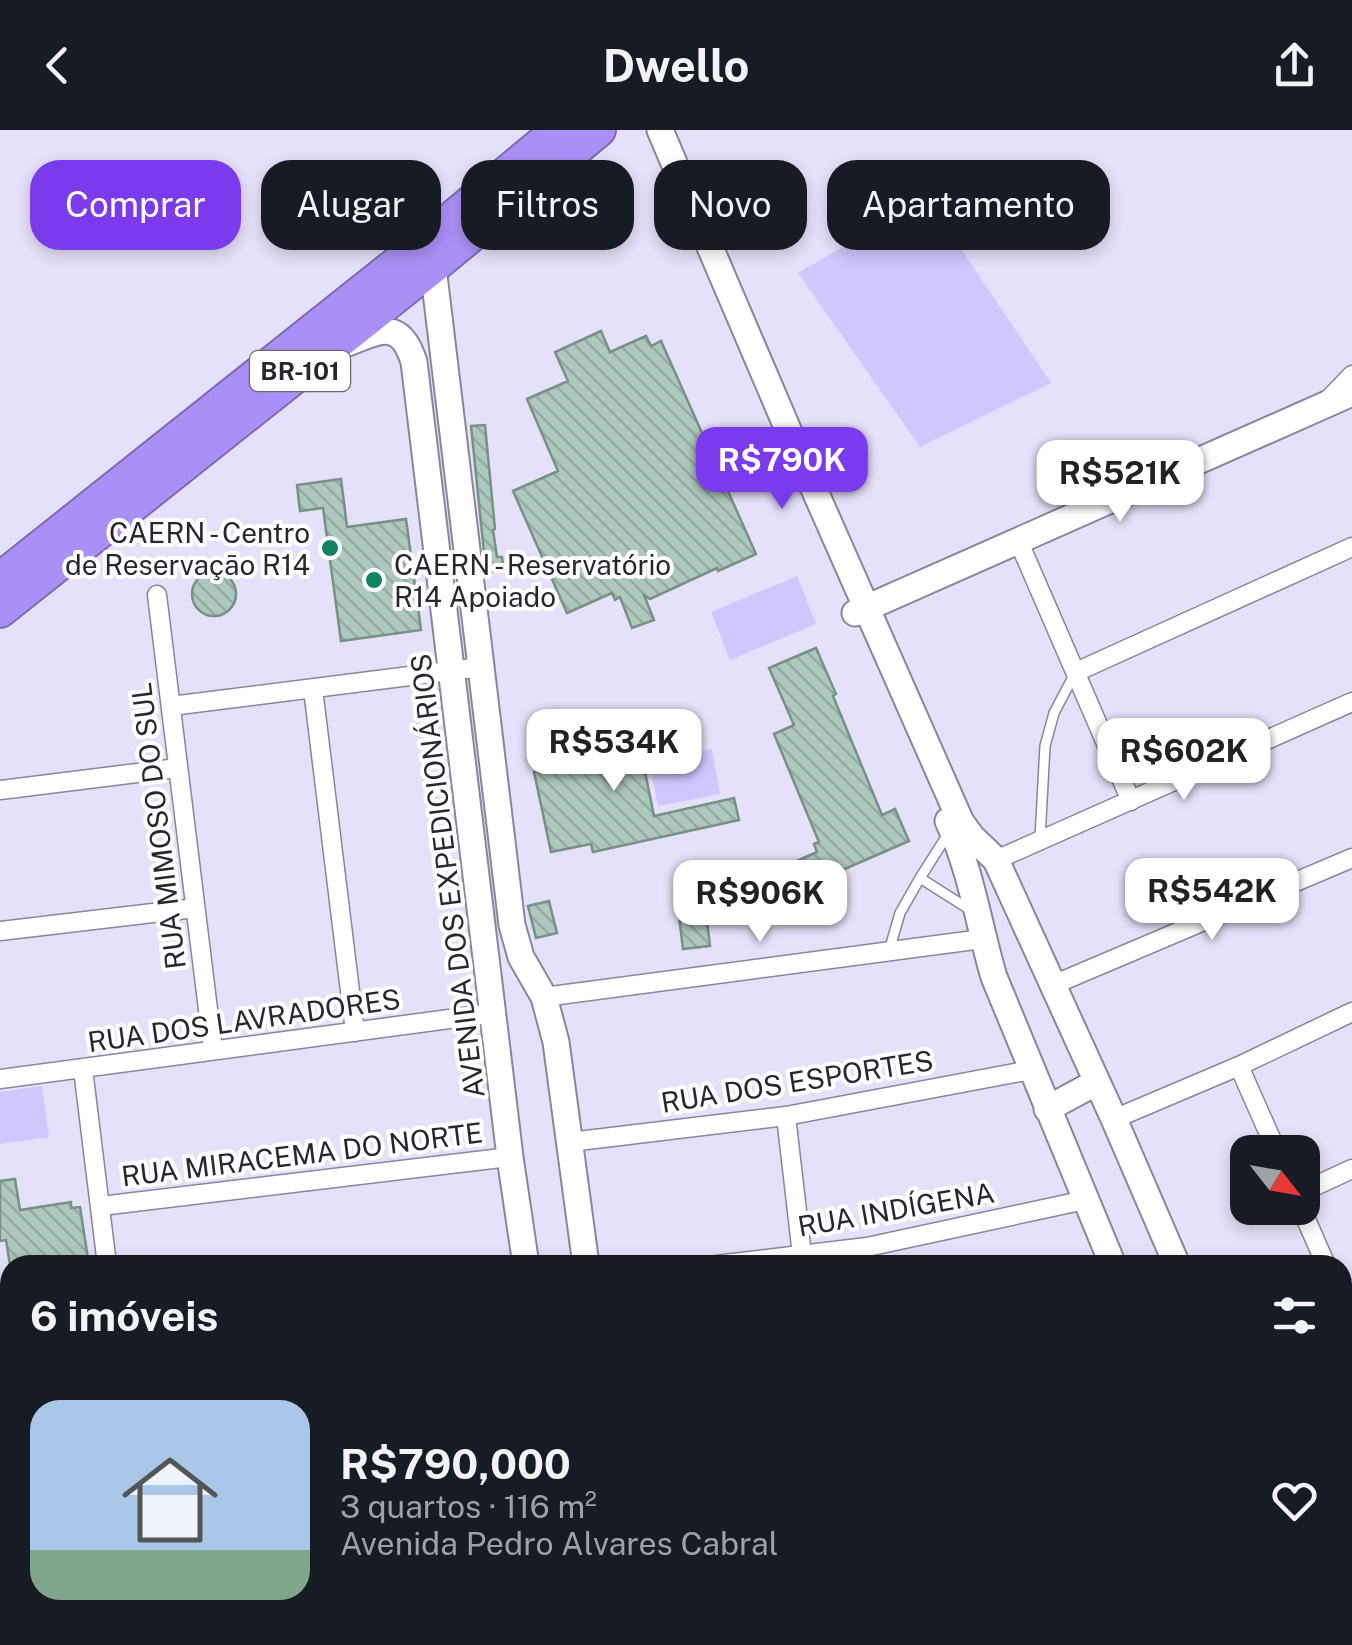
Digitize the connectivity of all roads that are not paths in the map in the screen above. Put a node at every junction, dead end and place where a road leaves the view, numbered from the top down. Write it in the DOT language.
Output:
graph roads {
  1 [pos="558,130"];
  2 [pos="599,130"];
  3 [pos="642,130"];
  4 [pos="660,130"];
  5 [pos="432,266"];
  6 [pos="316,358"];
  7 [pos="1352,374"];
  8 [pos="1352,393"];
  9 [pos="1324,406"];
  10 [pos="456,466"];
  11 [pos="427,470"];
  12 [pos="1018,540"];
  13 [pos="1352,547"];
  14 [pos="0,579"];
  15 [pos="157,595"];
  16 [pos="860,610"];
  17 [pos="0,611"];
  18 [pos="481,667"];
  19 [pos="453,670"];
  20 [pos="1076,672"];
  21 [pos="314,689"];
  22 [pos="1352,702"];
  23 [pos="171,706"];
  24 [pos="177,768"];
  25 [pos="0,790"];
  26 [pos="1131,801"];
  27 [pos="956,825"];
  28 [pos="1040,841"];
  29 [pos="1352,858"];
  30 [pos="996,860"];
  31 [pos="920,878"];
  32 [pos="195,908"];
  33 [pos="981,927"];
  34 [pos="0,931"];
  35 [pos="889,951"];
  36 [pos="1053,985"];
  37 [pos="544,997"];
  38 [pos="1352,1012"];
  39 [pos="494,1013"];
  40 [pos="355,1032"];
  41 [pos="213,1050"];
  42 [pos="1239,1066"];
  43 [pos="83,1069"];
  44 [pos="1030,1070"];
  45 [pos="0,1079"];
  46 [pos="1097,1082"];
  47 [pos="1047,1109"];
  48 [pos="786,1116"];
  49 [pos="1114,1119"];
  50 [pos="1269,1135"];
  51 [pos="570,1142"];
  52 [pos="510,1157"];
  53 [pos="1352,1169"];
  54 [pos="1320,1184"];
  55 [pos="1085,1200"];
  56 [pos="100,1206"];
  57 [pos="1308,1225"];
  58 [pos="107,1255"];
  59 [pos="525,1255"];
  60 [pos="585,1255"];
  61 [pos="802,1255"];
  62 [pos="872,1255"];
  63 [pos="1108,1255"];
  64 [pos="1173,1255"];
  65 [pos="1322,1255"];
  1 -- 14 [label="highway, BR-101"];
  2 -- 5 [label="highway, BR-101"];
  3 -- 16 [label="street"];
  4 -- 16 [label="street"];
  5 -- 6 [label="highway, BR-101"];
  5 -- 10 [label="street"];
  6 -- 11 [label="street, AVENIDA DOS EXPEDICIONÁRIOS"];
  6 -- 17 [label="highway, BR-101"];
  7 -- 9 [label="street"];
  8 -- 9 [label="street"];
  9 -- 12 [label="street"];
  10 -- 11 [label="street"];
  10 -- 18 [label="street"];
  11 -- 19 [label="street, AVENIDA DOS EXPEDICIONÁRIOS"];
  12 -- 16 [label="street"];
  12 -- 20 [label="street"];
  13 -- 20 [label="street"];
  15 -- 23 [label="street, RUA MIMOSO DO SUL"];
  16 -- 27 [label="street"];
  18 -- 19 [label="street"];
  18 -- 37 [label="street"];
  19 -- 21 [label="street"];
  19 -- 39 [label="street, AVENIDA DOS EXPEDICIONÁRIOS"];
  20 -- 26 [label="street"];
  20 -- 28 [label="lane"];
  21 -- 23 [label="street"];
  21 -- 40 [label="street"];
  22 -- 26 [label="street"];
  23 -- 24 [label="street, RUA MIMOSO DO SUL"];
  24 -- 25 [label="street"];
  24 -- 32 [label="street, RUA MIMOSO DO SUL"];
  26 -- 28 [label="street"];
  27 -- 30 [label="street"];
  27 -- 31 [label="lane"];
  27 -- 33 [label="street"];
  28 -- 30 [label="street"];
  29 -- 36 [label="street"];
  30 -- 36 [label="street"];
  31 -- 33 [label="lane"];
  31 -- 35 [label="lane"];
  32 -- 34 [label="street"];
  32 -- 41 [label="street, RUA MIMOSO DO SUL"];
  33 -- 35 [label="street"];
  33 -- 44 [label="street"];
  35 -- 37 [label="street"];
  36 -- 46 [label="street"];
  37 -- 51 [label="street"];
  38 -- 42 [label="street"];
  39 -- 40 [label="street, RUA DOS LAVRADORES"];
  39 -- 52 [label="street, AVENIDA DOS EXPEDICIONÁRIOS"];
  40 -- 41 [label="street, RUA DOS LAVRADORES"];
  41 -- 43 [label="street, RUA DOS LAVRADORES"];
  42 -- 49 [label="street"];
  42 -- 50 [label="street"];
  43 -- 45 [label="street, RUA DOS LAVRADORES"];
  43 -- 56 [label="street"];
  44 -- 47 [label="street"];
  44 -- 48 [label="street, RUA DOS ESPORTES"];
  46 -- 47 [label="street"];
  46 -- 49 [label="street"];
  47 -- 55 [label="street"];
  48 -- 51 [label="street, RUA DOS ESPORTES"];
  48 -- 61 [label="street"];
  49 -- 64 [label="street"];
  51 -- 60 [label="street"];
  52 -- 56 [label="street, RUA MIRACEMA DO NORTE"];
  52 -- 59 [label="street, AVENIDA DOS EXPEDICIONÁRIOS"];
  53 -- 54 [label="street"];
  55 -- 62 [label="street, RUA INDÍGENA"];
  55 -- 63 [label="street"];
  56 -- 58 [label="street"];
  57 -- 65 [label="street"];
}
